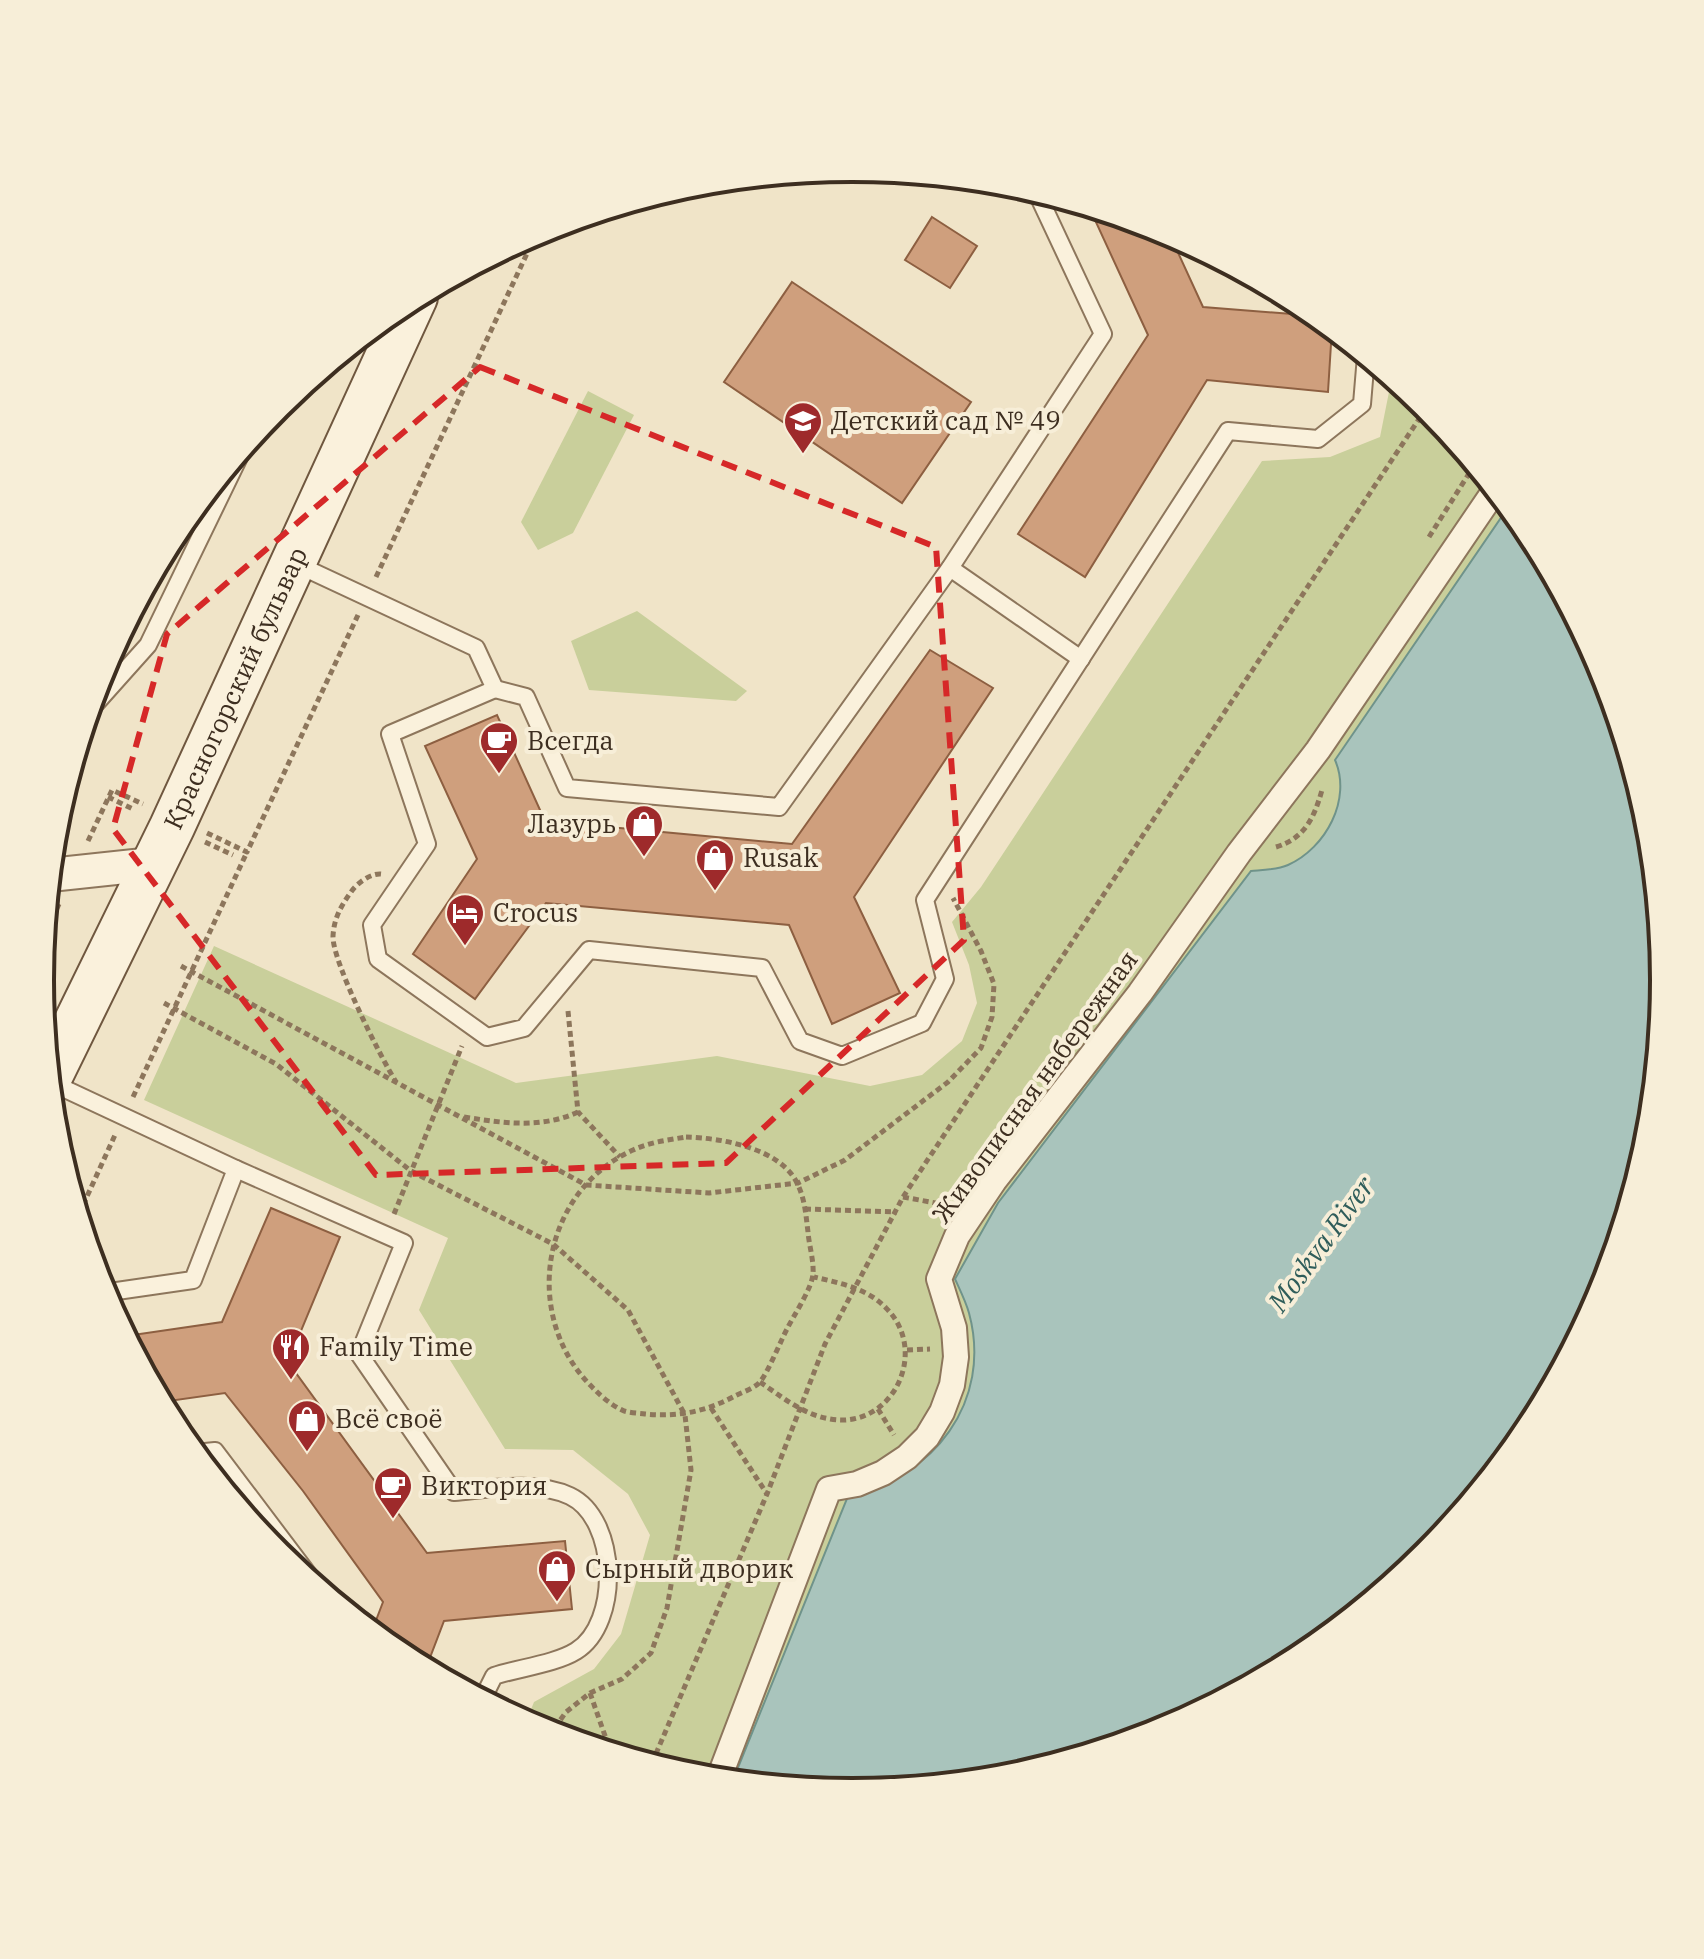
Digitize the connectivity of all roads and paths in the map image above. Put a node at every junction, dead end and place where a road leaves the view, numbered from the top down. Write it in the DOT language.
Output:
graph roads {
  1 [pos="1043,205"];
  2 [pos="528,251"];
  3 [pos="405,319"];
  4 [pos="1365,369"];
  5 [pos="1419,419"];
  6 [pos="1489,499"];
  7 [pos="208,509"];
  8 [pos="294,563"];
  9 [pos="950,568"];
  10 [pos="366,597"];
  11 [pos="1081,659"];
  12 [pos="110,688"];
  13 [pos="495,689"];
  14 [pos="108,797"];
  15 [pos="170,822"];
  16 [pos="247,852"];
  17 [pos="233,855"];
  18 [pos="153,864"];
  19 [pos="62,873"];
  20 [pos="941,876"];
  21 [pos="181,966"];
  22 [pos="191,972"];
  23 [pos="565,978"];
  24 [pos="164,1003"];
  25 [pos="174,1009"];
  26 [pos="470,1025"];
  27 [pos="59,1061"];
  28 [pos="61,1085"];
  29 [pos="438,1105"];
  30 [pos="578,1112"];
  31 [pos="124,1116"];
  32 [pos="459,1117"];
  33 [pos="620,1157"];
  34 [pos="236,1169"];
  35 [pos="411,1171"];
  36 [pos="798,1183"];
  37 [pos="586,1185"];
  38 [pos="85,1200"];
  39 [pos="805,1209"];
  40 [pos="897,1212"];
  41 [pos="386,1234"];
  42 [pos="553,1244"];
  43 [pos="813,1276"];
  44 [pos="855,1287"];
  45 [pos="118,1291"];
  46 [pos="760,1382"];
  47 [pos="711,1408"];
  48 [pos="801,1410"];
  49 [pos="685,1415"];
  50 [pos="209,1452"];
  51 [pos="767,1494"];
  52 [pos="274,1530"];
  53 [pos="488,1689"];
  54 [pos="590,1693"];
  55 [pos="559,1722"];
  56 [pos="606,1738"];
  57 [pos="656,1753"];
  58 [pos="723,1767"];
  1 -- 9 [label="lane"];
  2 -- 10 [label="path"];
  3 -- 8 [label="main road, Красногорский бульвар"];
  4 -- 11 [label="lane"];
  5 -- 40 [label="path"];
  6 -- 58 [label="street, Живописная набережная"];
  7 -- 12 [label="lane"];
  8 -- 10 [label="lane"];
  8 -- 15 [label="main road, Красногорский бульвар"];
  9 -- 11 [label="lane"];
  9 -- 13 [label="lane"];
  10 -- 13 [label="lane"];
  10 -- 16 [label="path"];
  11 -- 20 [label="lane"];
  13 -- 26 [label="lane"];
  14 -- 15 [label="path"];
  14 -- 15 [label="path"];
  14 -- 19 [label="path"];
  15 -- 16 [label="path"];
  15 -- 17 [label="path"];
  15 -- 18 [label="main road, Красногорский бульвар"];
  16 -- 22 [label="path"];
  18 -- 19 [label="street"];
  18 -- 27 [label="main road, Красногорский бульвар"];
  20 -- 23 [label="lane"];
  20 -- 36 [label="path"];
  21 -- 22 [label="path"];
  22 -- 25 [label="path"];
  22 -- 29 [label="path"];
  23 -- 26 [label="lane"];
  23 -- 30 [label="path"];
  24 -- 25 [label="path"];
  25 -- 31 [label="path"];
  25 -- 35 [label="path"];
  26 -- 29 [label="path"];
  28 -- 31 [label="lane"];
  29 -- 32 [label="path"];
  29 -- 35 [label="path"];
  30 -- 32 [label="path"];
  30 -- 33 [label="path"];
  31 -- 34 [label="lane"];
  31 -- 38 [label="path"];
  32 -- 37 [label="path"];
  33 -- 36 [label="path"];
  33 -- 37 [label="path"];
  34 -- 41 [label="lane"];
  34 -- 45 [label="lane"];
  35 -- 41 [label="path"];
  35 -- 42 [label="path"];
  36 -- 37 [label="path"];
  36 -- 39 [label="path"];
  37 -- 42 [label="path"];
  39 -- 40 [label="path"];
  39 -- 43 [label="path"];
  40 -- 44 [label="path"];
  41 -- 53 [label="lane"];
  42 -- 49 [label="path"];
  42 -- 49 [label="path"];
  43 -- 44 [label="path"];
  43 -- 46 [label="path"];
  44 -- 48 [label="path"];
  44 -- 48 [label="path"];
  46 -- 47 [label="path"];
  46 -- 48 [label="path"];
  47 -- 49 [label="path"];
  47 -- 51 [label="path"];
  48 -- 51 [label="path"];
  49 -- 54 [label="path"];
  50 -- 52 [label="lane"];
  51 -- 57 [label="path"];
  54 -- 55 [label="path"];
  54 -- 56 [label="path"];
}
